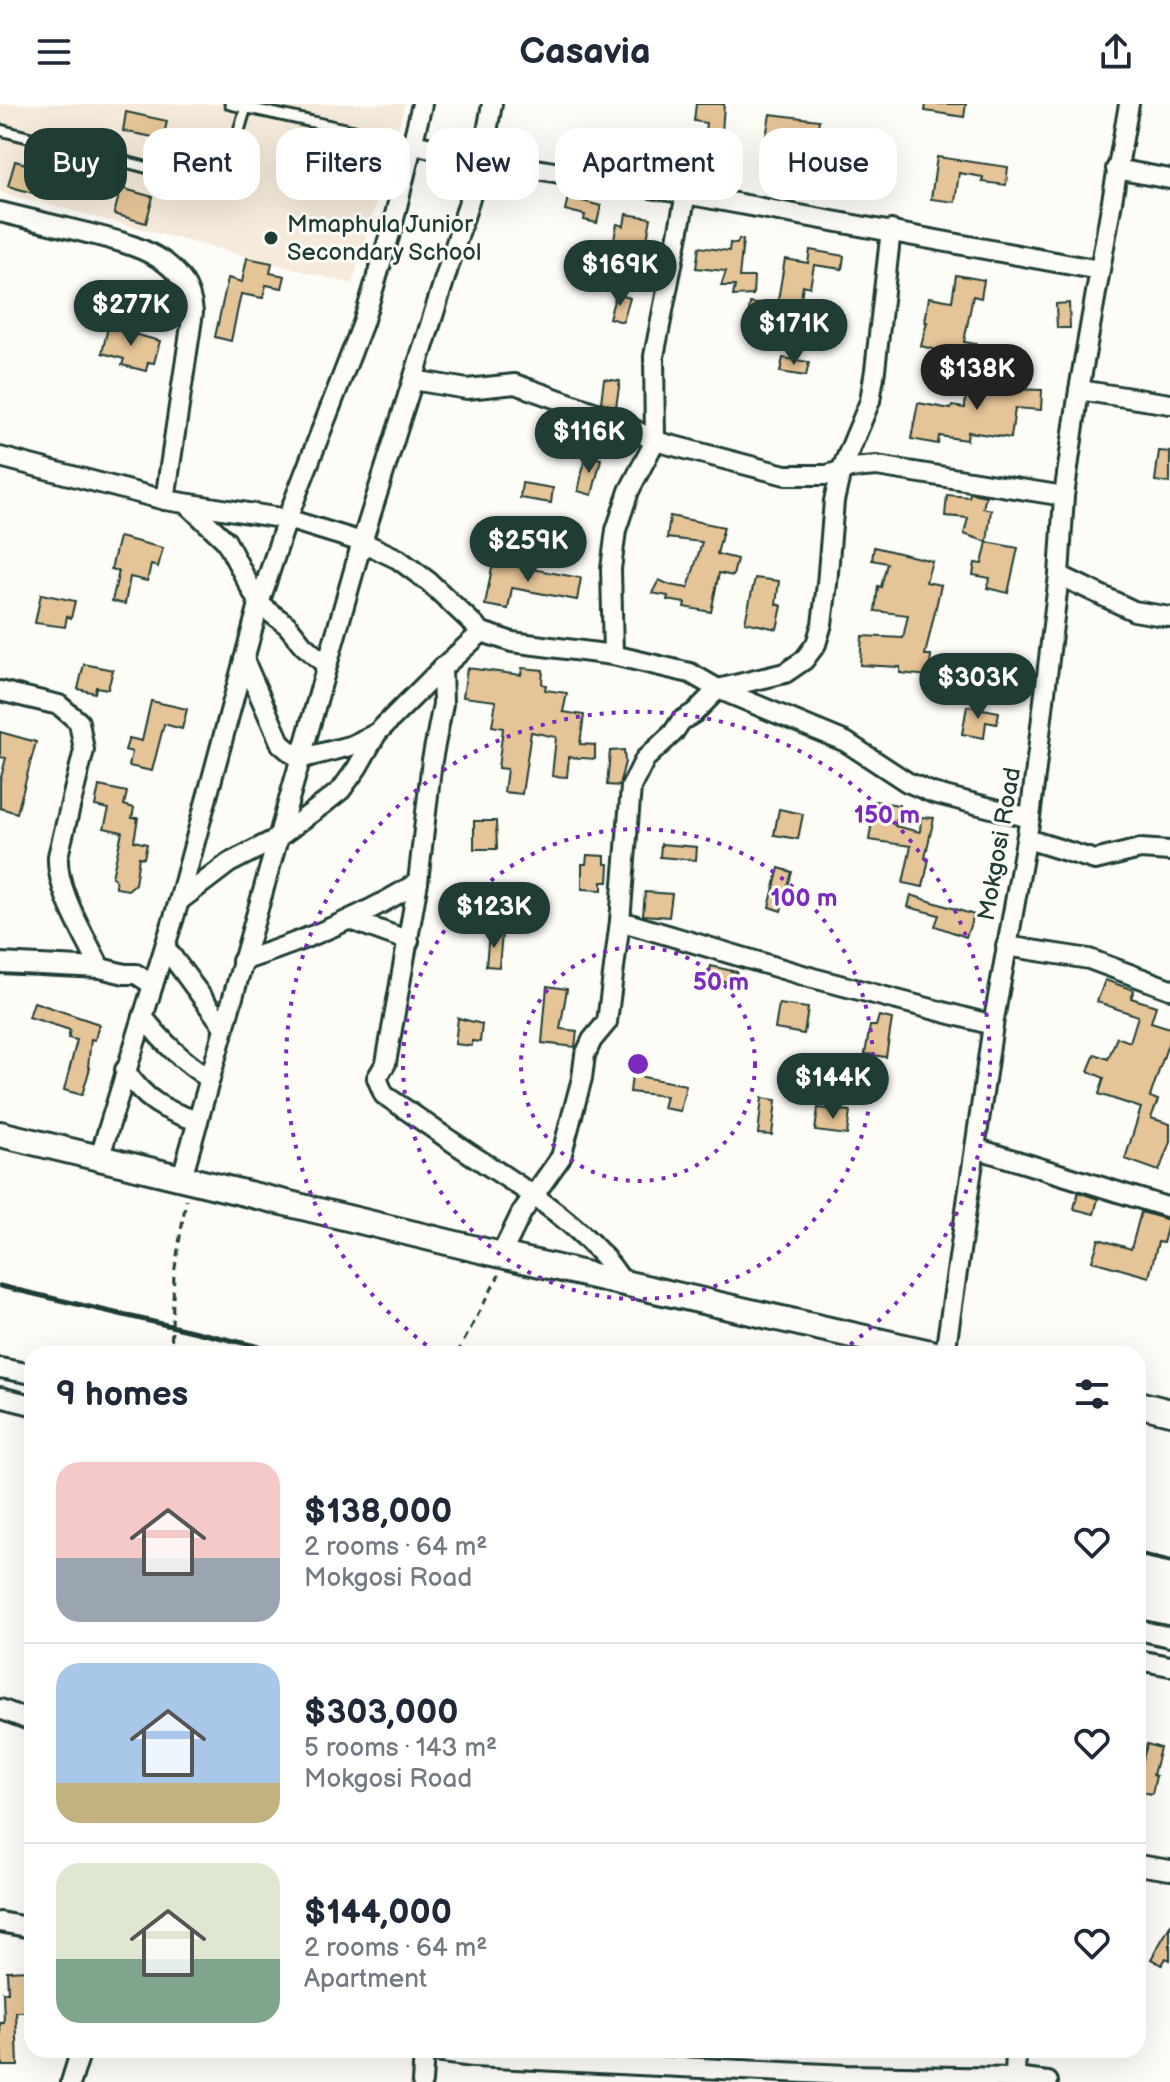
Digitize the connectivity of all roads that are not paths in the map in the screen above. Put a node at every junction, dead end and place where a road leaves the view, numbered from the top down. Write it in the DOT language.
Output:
graph roads {
  1 [pos="230,104"];
  2 [pos="422,104"];
  3 [pos="492,104"];
  4 [pos="1129,104"];
  5 [pos="246,108"];
  6 [pos="488,128"];
  7 [pos="0,130"];
  8 [pos="414,144"];
  9 [pos="426,147"];
  10 [pos="1116,169"];
  11 [pos="1170,179"];
  12 [pos="469,200"];
  13 [pos="685,200"];
  14 [pos="720,200"];
  15 [pos="0,212"];
  16 [pos="891,230"];
  17 [pos="1099,270"];
  18 [pos="413,380"];
  19 [pos="1079,390"];
  20 [pos="1170,404"];
  21 [pos="655,441"];
  22 [pos="0,457"];
  23 [pos="841,471"];
  24 [pos="1064,496"];
  25 [pos="165,500"];
  26 [pos="187,504"];
  27 [pos="287,519"];
  28 [pos="362,542"];
  29 [pos="1059,575"];
  30 [pos="259,604"];
  31 [pos="1170,617"];
  32 [pos="482,632"];
  33 [pos="613,655"];
  34 [pos="244,660"];
  35 [pos="326,665"];
  36 [pos="442,668"];
  37 [pos="718,689"];
  38 [pos="0,691"];
  39 [pos="377,733"];
  40 [pos="299,759"];
  41 [pos="1030,818"];
  42 [pos="276,839"];
  43 [pos="1027,839"];
  44 [pos="1170,851"];
  45 [pos="418,882"];
  46 [pos="179,901"];
  47 [pos="351,920"];
  48 [pos="620,921"];
  49 [pos="409,941"];
  50 [pos="1006,946"];
  51 [pos="165,947"];
  52 [pos="242,961"];
  53 [pos="0,963"];
  54 [pos="100,968"];
  55 [pos="153,985"];
  56 [pos="1170,989"];
  57 [pos="143,1017"];
  58 [pos="993,1025"];
  59 [pos="224,1027"];
  60 [pos="125,1070"];
  61 [pos="210,1079"];
  62 [pos="198,1121"];
  63 [pos="0,1134"];
  64 [pos="975,1148"];
  65 [pos="99,1159"];
  66 [pos="182,1177"];
  67 [pos="534,1194"];
  68 [pos="1170,1208"];
  69 [pos="501,1255"];
  70 [pos="623,1283"];
  71 [pos="900,1346"];
  72 [pos="946,1346"];
  73 [pos="0,1368"];
  74 [pos="24,1372"];
  75 [pos="0,1397"];
  76 [pos="24,1403"];
  77 [pos="1146,1406"];
  78 [pos="1170,1412"];
  79 [pos="1146,1632"];
  80 [pos="1170,1637"];
  81 [pos="1146,1662"];
  82 [pos="1170,1666"];
  83 [pos="0,1709"];
  84 [pos="24,1718"];
  85 [pos="1146,1866"];
  86 [pos="1170,1870"];
  87 [pos="0,1922"];
  88 [pos="24,1926"];
  89 [pos="78,2058"];
  90 [pos="422,2058"];
  91 [pos="486,2058"];
  92 [pos="1016,2058"];
  93 [pos="711,2075"];
  94 [pos="1015,2078"];
  95 [pos="1043,2081"];
  96 [pos="71,2082"];
  97 [pos="422,2082"];
  1 -- 5 [label="lane"];
  2 -- 8 [label="street"];
  3 -- 6 [label="street"];
  4 -- 10 [label="street, Mokgosi Road"];
  5 -- 7 [label="lane"];
  5 -- 8 [label="lane"];
  8 -- 9 [label="street"];
  8 -- 27 [label="street"];
  10 -- 11 [label="street"];
  10 -- 17 [label="street, Mokgosi Road"];
  12 -- 18 [label="street"];
  13 -- 21 [label="street"];
  14 -- 16 [label="street"];
  15 -- 25 [label="street"];
  16 -- 17 [label="street"];
  16 -- 23 [label="street"];
  17 -- 19 [label="street, Mokgosi Road"];
  18 -- 21 [label="street"];
  18 -- 28 [label="street"];
  19 -- 20 [label="street"];
  19 -- 24 [label="street, Mokgosi Road"];
  21 -- 23 [label="street"];
  21 -- 33 [label="street"];
  22 -- 25 [label="street"];
  23 -- 24 [label="street"];
  23 -- 37 [label="street"];
  24 -- 29 [label="street, Mokgosi Road"];
  25 -- 26 [label="street"];
  26 -- 27 [label="street"];
  26 -- 30 [label="street"];
  27 -- 28 [label="street"];
  27 -- 30 [label="street"];
  28 -- 32 [label="street"];
  28 -- 35 [label="street"];
  29 -- 31 [label="street"];
  29 -- 41 [label="street, Mokgosi Road"];
  30 -- 34 [label="street"];
  30 -- 35 [label="street"];
  32 -- 33 [label="street"];
  32 -- 36 [label="street"];
  33 -- 37 [label="street"];
  34 -- 40 [label="street"];
  34 -- 46 [label="street"];
  35 -- 40 [label="street"];
  36 -- 39 [label="street"];
  36 -- 45 [label="street"];
  37 -- 41 [label="street"];
  37 -- 48 [label="street"];
  38 -- 54 [label="street"];
  39 -- 40 [label="street"];
  39 -- 42 [label="street"];
  40 -- 42 [label="street"];
  41 -- 43 [label="street, Mokgosi Road"];
  42 -- 46 [label="street"];
  42 -- 52 [label="street"];
  43 -- 44 [label="street"];
  43 -- 50 [label="street, Mokgosi Road"];
  45 -- 47 [label="street"];
  45 -- 49 [label="street"];
  46 -- 51 [label="street"];
  47 -- 49 [label="street"];
  47 -- 52 [label="street"];
  48 -- 58 [label="street"];
  48 -- 67 [label="street"];
  49 -- 67 [label="street"];
  50 -- 56 [label="street"];
  50 -- 58 [label="street, Mokgosi Road"];
  51 -- 55 [label="street"];
  51 -- 59 [label="street"];
  52 -- 59 [label="street"];
  53 -- 54 [label="street"];
  54 -- 55 [label="street"];
  55 -- 57 [label="street"];
  57 -- 60 [label="street"];
  57 -- 61 [label="street"];
  58 -- 64 [label="street, Mokgosi Road"];
  59 -- 61 [label="street"];
  60 -- 62 [label="street"];
  60 -- 65 [label="street"];
  61 -- 62 [label="street"];
  62 -- 66 [label="street"];
  63 -- 65 [label="street"];
  64 -- 68 [label="street"];
  64 -- 72 [label="street, Mokgosi Road"];
  65 -- 66 [label="street"];
  66 -- 69 [label="street"];
  67 -- 69 [label="street"];
  67 -- 70 [label="street"];
  69 -- 70 [label="street"];
  70 -- 71 [label="street"];
  73 -- 74 [label="street"];
  75 -- 76 [label="street"];
  77 -- 78 [label="street"];
  79 -- 80 [label="street"];
  81 -- 82 [label="street"];
  83 -- 84 [label="street"];
  85 -- 86 [label="street"];
  87 -- 88 [label="street"];
  89 -- 96 [label="street"];
  90 -- 97 [label="street"];
  91 -- 93 [label="street"];
  92 -- 94 [label="street"];
  93 -- 94 [label="street"];
  94 -- 95 [label="street"];
}
